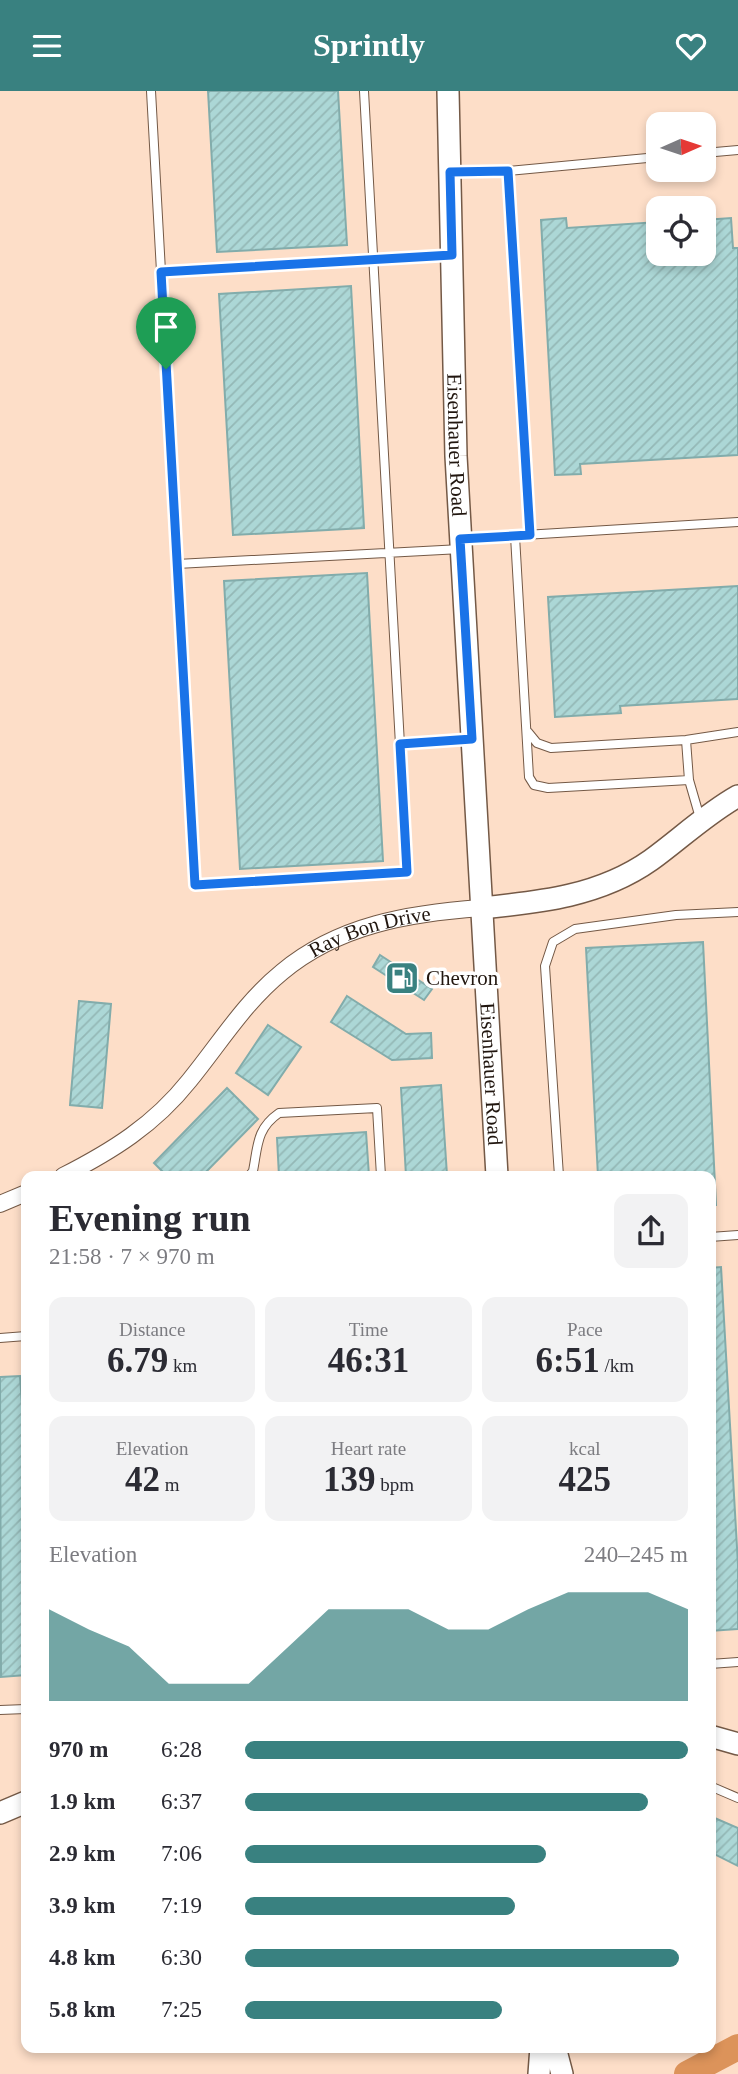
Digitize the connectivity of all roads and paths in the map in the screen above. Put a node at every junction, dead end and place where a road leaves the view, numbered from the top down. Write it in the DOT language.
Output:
graph roads {
  1 [pos="151,91"];
  2 [pos="364,91"];
  3 [pos="448,91"];
  4 [pos="738,150"];
  5 [pos="716,152"];
  6 [pos="646,158"];
  7 [pos="508,171"];
  8 [pos="450,172"];
  9 [pos="452,255"];
  10 [pos="373,260"];
  11 [pos="161,272"];
  12 [pos="738,522"];
  13 [pos="530,535"];
  14 [pos="515,536"];
  15 [pos="460,544"];
  16 [pos="390,553"];
  17 [pos="177,564"];
  18 [pos="526,723"];
  19 [pos="738,733"];
  20 [pos="472,739"];
  21 [pos="686,740"];
  22 [pos="400,744"];
  23 [pos="689,780"];
  24 [pos="737,799"];
  25 [pos="701,819"];
  26 [pos="481,908"];
  27 [pos="738,912"];
  28 [pos="71,1171"];
  29 [pos="253,1171"];
  30 [pos="381,1171"];
  31 [pos="497,1171"];
  32 [pos="559,1171"];
  33 [pos="21,1195"];
  34 [pos="0,1204"];
  35 [pos="738,1235"];
  36 [pos="716,1237"];
  37 [pos="21,1336"];
  38 [pos="0,1338"];
  39 [pos="738,1662"];
  40 [pos="716,1664"];
  41 [pos="21,1709"];
  42 [pos="0,1710"];
  43 [pos="716,1740"];
  44 [pos="738,1744"];
  45 [pos="716,1789"];
  46 [pos="738,1798"];
  47 [pos="21,1804"];
  48 [pos="0,1814"];
  49 [pos="541,2053"];
  50 [pos="557,2053"];
  51 [pos="539,2073"];
  52 [pos="562,2074"];
  1 -- 11 [label="lane"];
  2 -- 10 [label="lane"];
  3 -- 8 [label="main road, Eisenhauer Road"];
  4 -- 5 [label="lane"];
  6 -- 7 [label="lane"];
  7 -- 8 [label="lane"];
  7 -- 13 [label="lane"];
  8 -- 9 [label="main road, Eisenhauer Road"];
  9 -- 10 [label="lane"];
  9 -- 15 [label="main road, Eisenhauer Road"];
  10 -- 11 [label="lane"];
  10 -- 16 [label="lane"];
  11 -- 17 [label="lane"];
  12 -- 13 [label="lane"];
  13 -- 14 [label="lane"];
  14 -- 15 [label="lane"];
  14 -- 18 [label="lane"];
  15 -- 16 [label="lane"];
  15 -- 20 [label="main road, Eisenhauer Road"];
  16 -- 17 [label="lane"];
  16 -- 22 [label="lane"];
  17 -- 22 [label="lane"];
  18 -- 21 [label="lane"];
  18 -- 23 [label="lane"];
  19 -- 21 [label="lane"];
  20 -- 22 [label="lane"];
  20 -- 26 [label="main road, Eisenhauer Road"];
  21 -- 23 [label="lane"];
  23 -- 25 [label="lane"];
  24 -- 25 [label="main road, Ray Bon Drive"];
  25 -- 26 [label="main road, Ray Bon Drive"];
  26 -- 28 [label="street, Ray Bon Drive"];
  26 -- 31 [label="main road, Eisenhauer Road"];
  27 -- 32 [label="lane"];
  29 -- 30 [label="lane"];
  33 -- 34 [label="street"];
  35 -- 36 [label="lane"];
  37 -- 38 [label="lane"];
  39 -- 40 [label="lane"];
  41 -- 42 [label="lane"];
  43 -- 44 [label="main road"];
  45 -- 46 [label="lane"];
  47 -- 48 [label="main road"];
  49 -- 51 [label="main road"];
  50 -- 52 [label="main road"];
}
